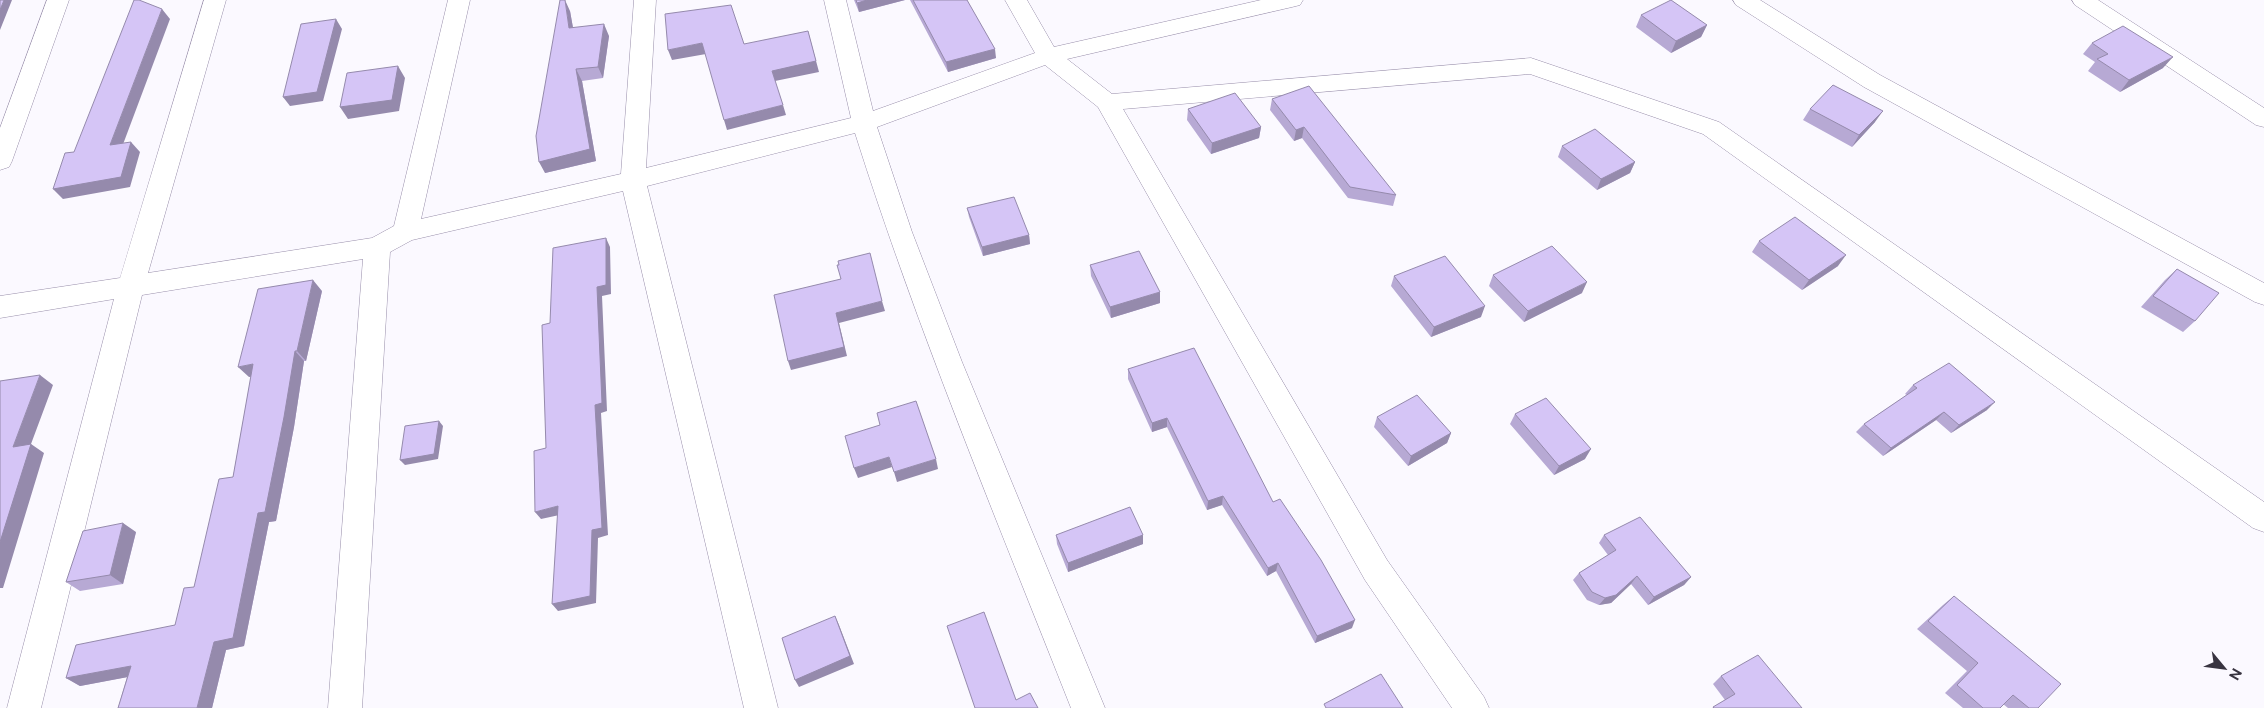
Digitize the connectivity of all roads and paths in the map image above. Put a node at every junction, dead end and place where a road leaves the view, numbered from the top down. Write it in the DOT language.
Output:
graph roads {
  1 [pos="58,0"];
  2 [pos="215,0"];
  3 [pos="459,0"];
  4 [pos="645,0"];
  5 [pos="835,0"];
  6 [pos="1016,0"];
  7 [pos="1292,0"];
  8 [pos="1744,0"];
  9 [pos="2083,0"];
  10 [pos="1048,56"];
  11 [pos="1107,102"];
  12 [pos="2264,119"];
  13 [pos="864,123"];
  14 [pos="0,161"];
  15 [pos="634,180"];
  16 [pos="405,232"];
  17 [pos="377,247"];
  18 [pos="131,286"];
  19 [pos="2264,295"];
  20 [pos="0,307"];
  21 [pos="2264,519"];
  22 [pos="24,708"];
  23 [pos="345,708"];
  24 [pos="761,708"];
  25 [pos="1088,708"];
  26 [pos="1472,708"];
  1 -- 14 [label="street"];
  2 -- 18 [label="street"];
  3 -- 16 [label="street"];
  4 -- 15 [label="street"];
  5 -- 13 [label="street"];
  6 -- 10 [label="street"];
  7 -- 10 [label="street"];
  8 -- 19 [label="street"];
  9 -- 12 [label="street"];
  10 -- 11 [label="street"];
  10 -- 13 [label="street"];
  11 -- 21 [label="street"];
  11 -- 26 [label="street"];
  13 -- 15 [label="street"];
  13 -- 25 [label="street"];
  15 -- 16 [label="street"];
  15 -- 24 [label="street"];
  16 -- 17 [label="street"];
  17 -- 18 [label="street"];
  17 -- 23 [label="street"];
  18 -- 20 [label="street"];
  18 -- 22 [label="street"];
}
